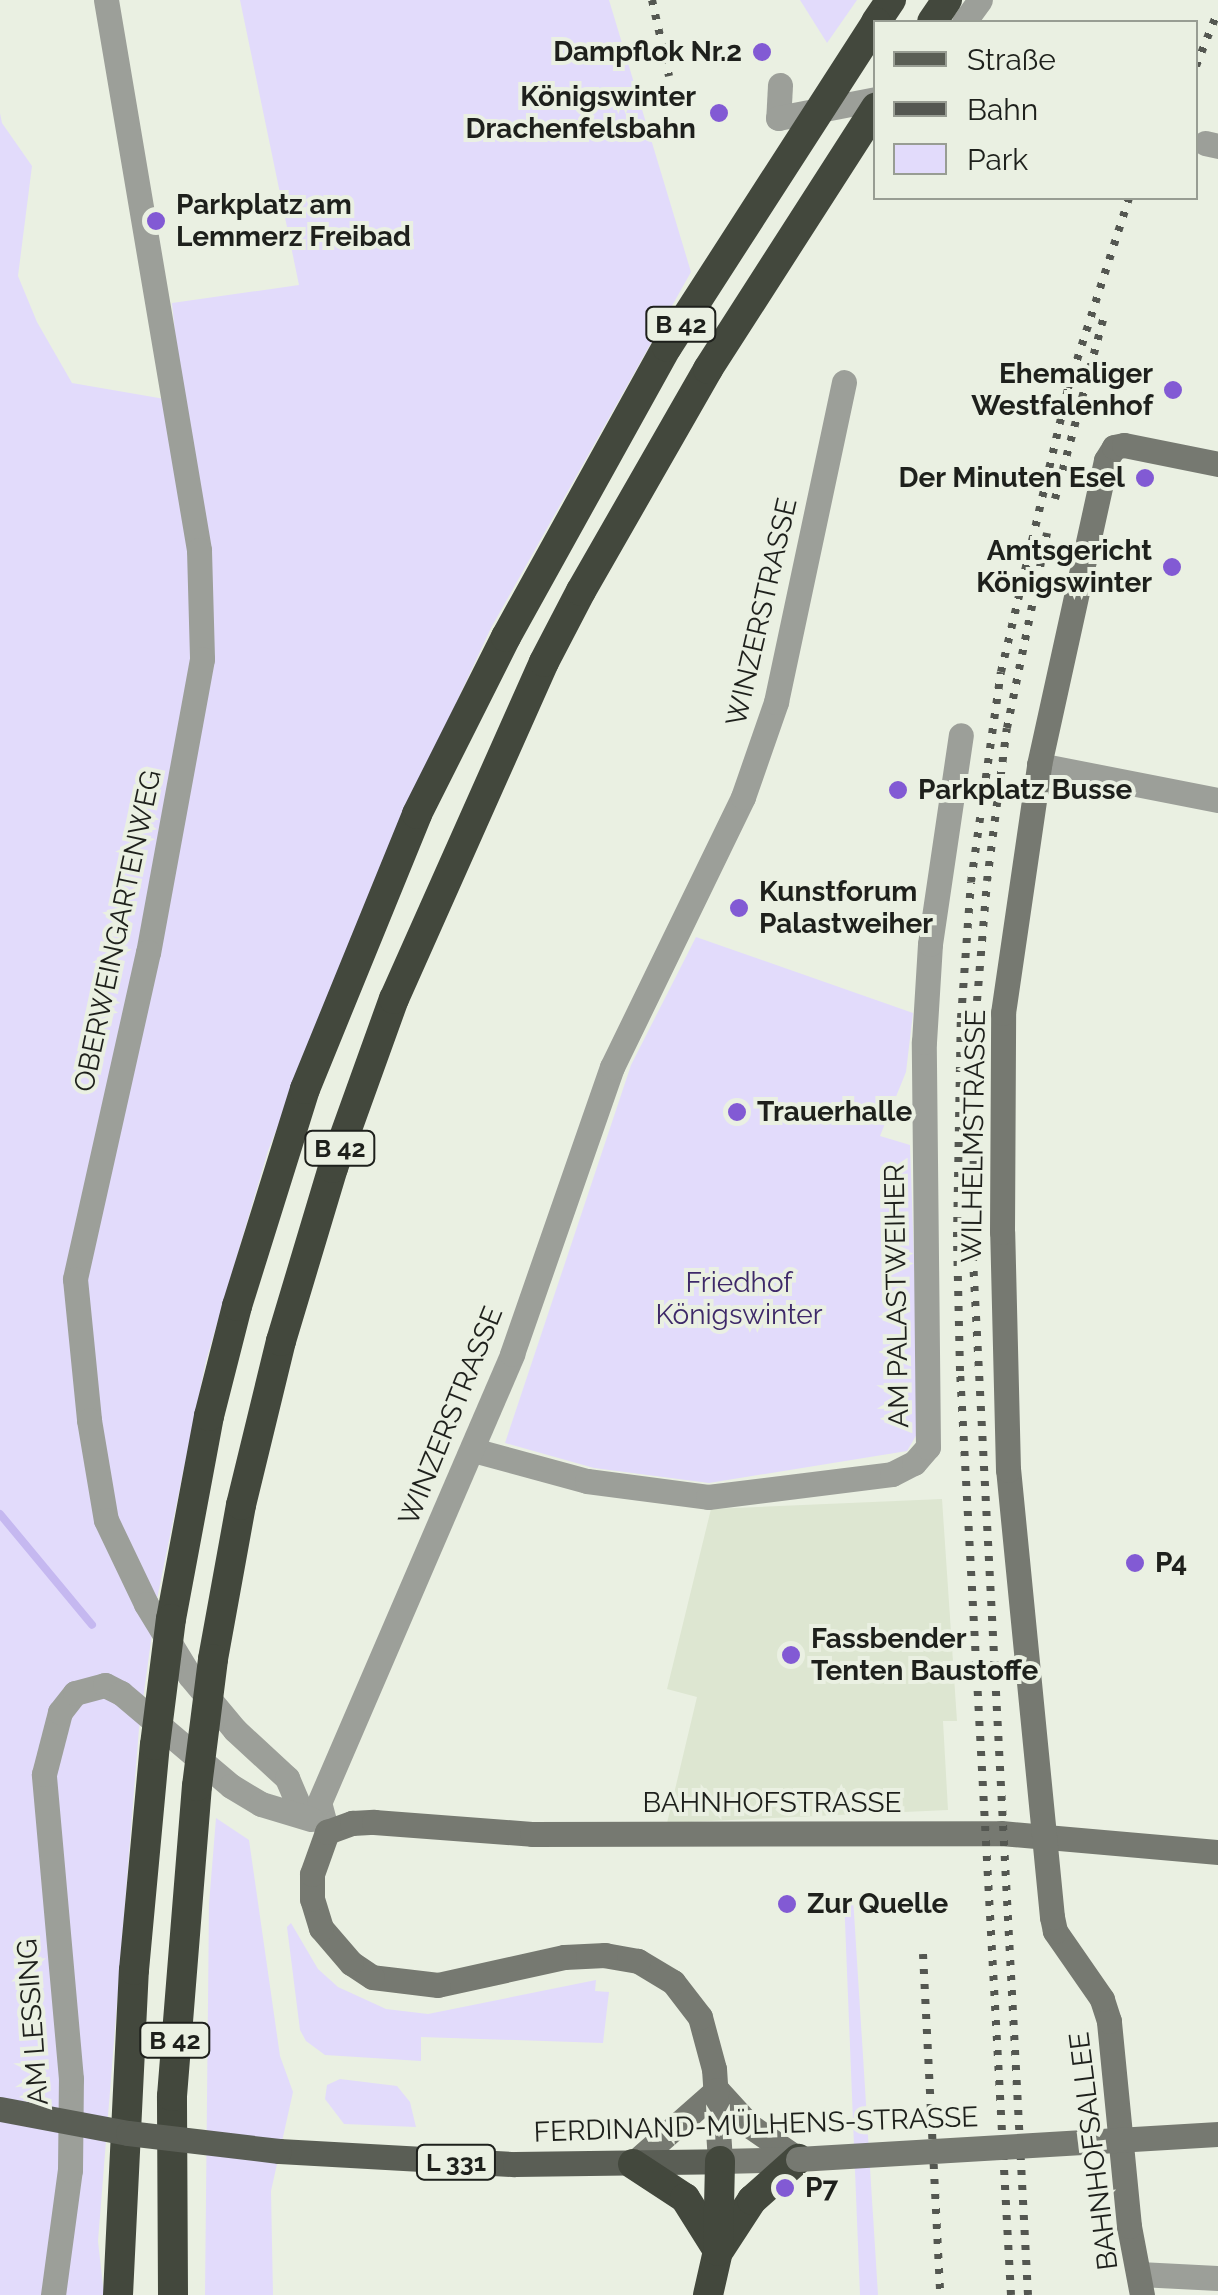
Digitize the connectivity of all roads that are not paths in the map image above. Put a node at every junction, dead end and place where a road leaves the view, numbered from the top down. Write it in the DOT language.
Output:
graph roads {
  1 [pos="106,0"];
  2 [pos="873,28"];
  3 [pos="780,85"];
  4 [pos="873,103"];
  5 [pos="873,108"];
  6 [pos="844,382"];
  7 [pos="1218,464"];
  8 [pos="961,735"];
  9 [pos="1039,765"];
  10 [pos="1218,800"];
  11 [pos="472,1450"];
  12 [pos="302,1813"];
  13 [pos="327,1832"];
  14 [pos="1038,1835"];
  15 [pos="1218,1852"];
  16 [pos="717,2090"];
  17 [pos="0,2109"];
  18 [pos="1218,2134"];
  19 [pos="798,2158"];
  20 [pos="720,2161"];
  21 [pos="633,2164"];
  22 [pos="718,2251"];
  23 [pos="1218,2278"];
  24 [pos="1140,2284"];
  25 [pos="53,2295"];
  26 [pos="121,2295"];
  27 [pos="173,2295"];
  28 [pos="708,2295"];
  1 -- 12 [label="street, OBERWEINGARTENWEG"];
  2 -- 26 [label="highway, B 42, bridge"];
  3 -- 4 [label="street"];
  5 -- 27 [label="highway, B 42, bridge"];
  6 -- 11 [label="street, WINZERSTRASSE"];
  7 -- 9 [label="street, WILHELMSTRASSE"];
  8 -- 11 [label="street, AM PALASTWEIHER"];
  9 -- 10 [label="street"];
  9 -- 14 [label="street, WILHELMSTRASSE"];
  11 -- 13 [label="street, WINZERSTRASSE"];
  12 -- 13 [label="street, AM LESSING"];
  12 -- 25 [label="street, AM LESSING"];
  13 -- 14 [label="street, BAHNHOFSTRASSE"];
  13 -- 16 [label="street, WINZERSTRASSE"];
  14 -- 15 [label="street, BAHNHOFSTRASSE"];
  14 -- 24 [label="street, BAHNHOFSALLEE"];
  16 -- 19 [label="street"];
  16 -- 20 [label="street, WINZERSTRASSE"];
  16 -- 21 [label="street"];
  17 -- 21 [label="main road, FERDINAND-MÜLHENS-STRASSE / L 331, bridge"];
  18 -- 19 [label="street, FERDINAND-MÜLHENS-STRASSE / L 331, bridge"];
  19 -- 20 [label="street, FERDINAND-MÜLHENS-STRASSE / L 331"];
  19 -- 22 [label="highway"];
  20 -- 21 [label="main road, FERDINAND-MÜLHENS-STRASSE / L 331"];
  20 -- 22 [label="highway"];
  21 -- 22 [label="highway"];
  22 -- 28 [label="highway"];
  23 -- 24 [label="street"];
}
